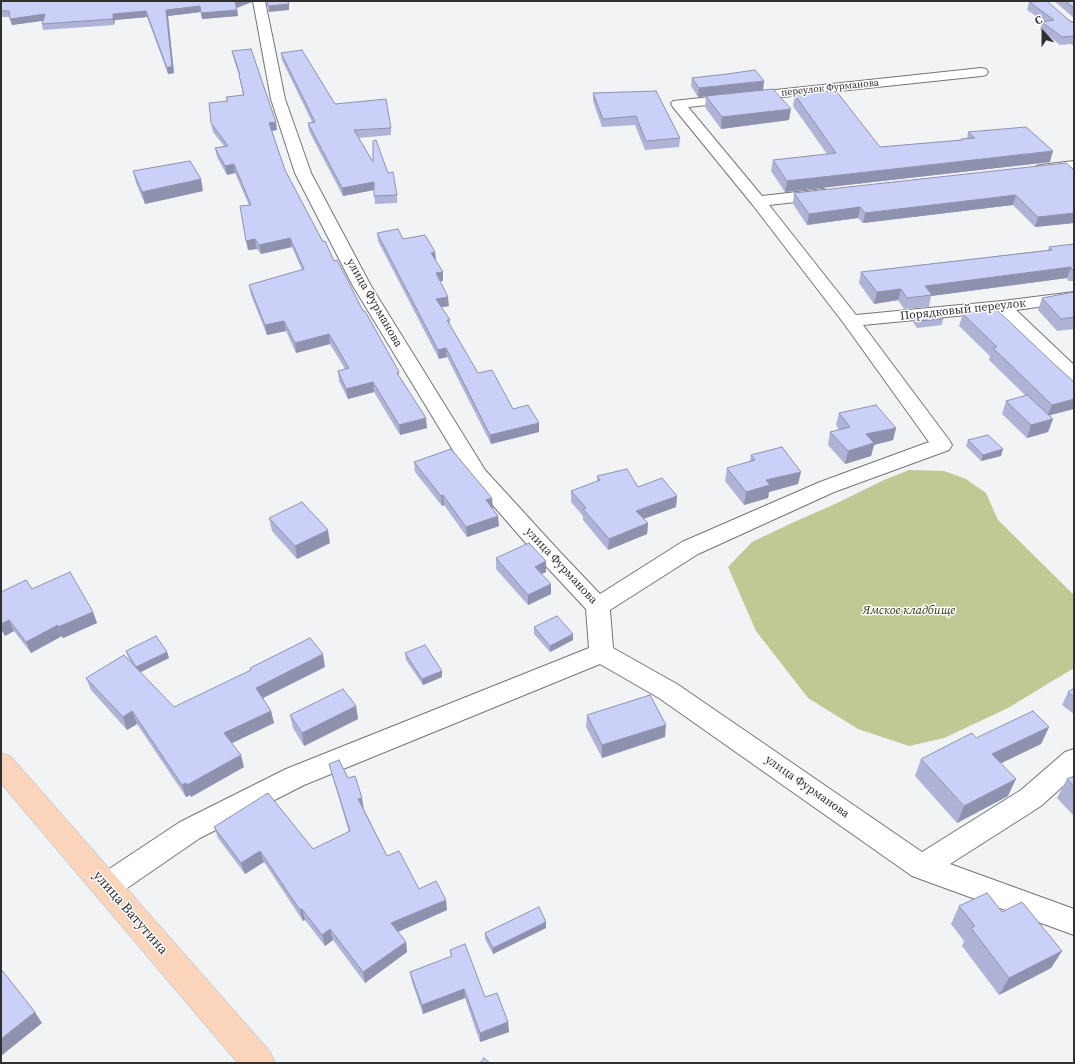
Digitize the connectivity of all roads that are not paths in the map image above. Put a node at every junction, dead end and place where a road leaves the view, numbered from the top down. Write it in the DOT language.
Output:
graph roads {
  1 [pos="260,1"];
  2 [pos="982,72"];
  3 [pos="1074,166"];
  4 [pos="1027,172"];
  5 [pos="837,192"];
  6 [pos="758,201"];
  7 [pos="1074,297"];
  8 [pos="1002,306"];
  9 [pos="851,321"];
  10 [pos="1074,375"];
  11 [pos="598,606"];
  12 [pos="601,652"];
  13 [pos="1074,760"];
  14 [pos="1,764"];
  15 [pos="922,867"];
  16 [pos="107,886"];
  17 [pos="1074,922"];
  18 [pos="259,1063"];
  1 -- 11 [label="street, улица Фурманова"];
  2 -- 6 [label="street, переулок Фурманова"];
  3 -- 4 [label="street"];
  5 -- 6 [label="street"];
  6 -- 9 [label="street"];
  7 -- 8 [label="street, Порядковый переулок"];
  8 -- 9 [label="street, Порядковый переулок"];
  8 -- 10 [label="street"];
  9 -- 11 [label="street"];
  11 -- 12 [label="street, улица Фурманова"];
  12 -- 15 [label="street, улица Фурманова"];
  12 -- 16 [label="street"];
  13 -- 15 [label="street"];
  14 -- 16 [label="main road, улица Ватутина"];
  15 -- 17 [label="street, улица Фурманова"];
  16 -- 18 [label="main road, улица Ватутина"];
}
